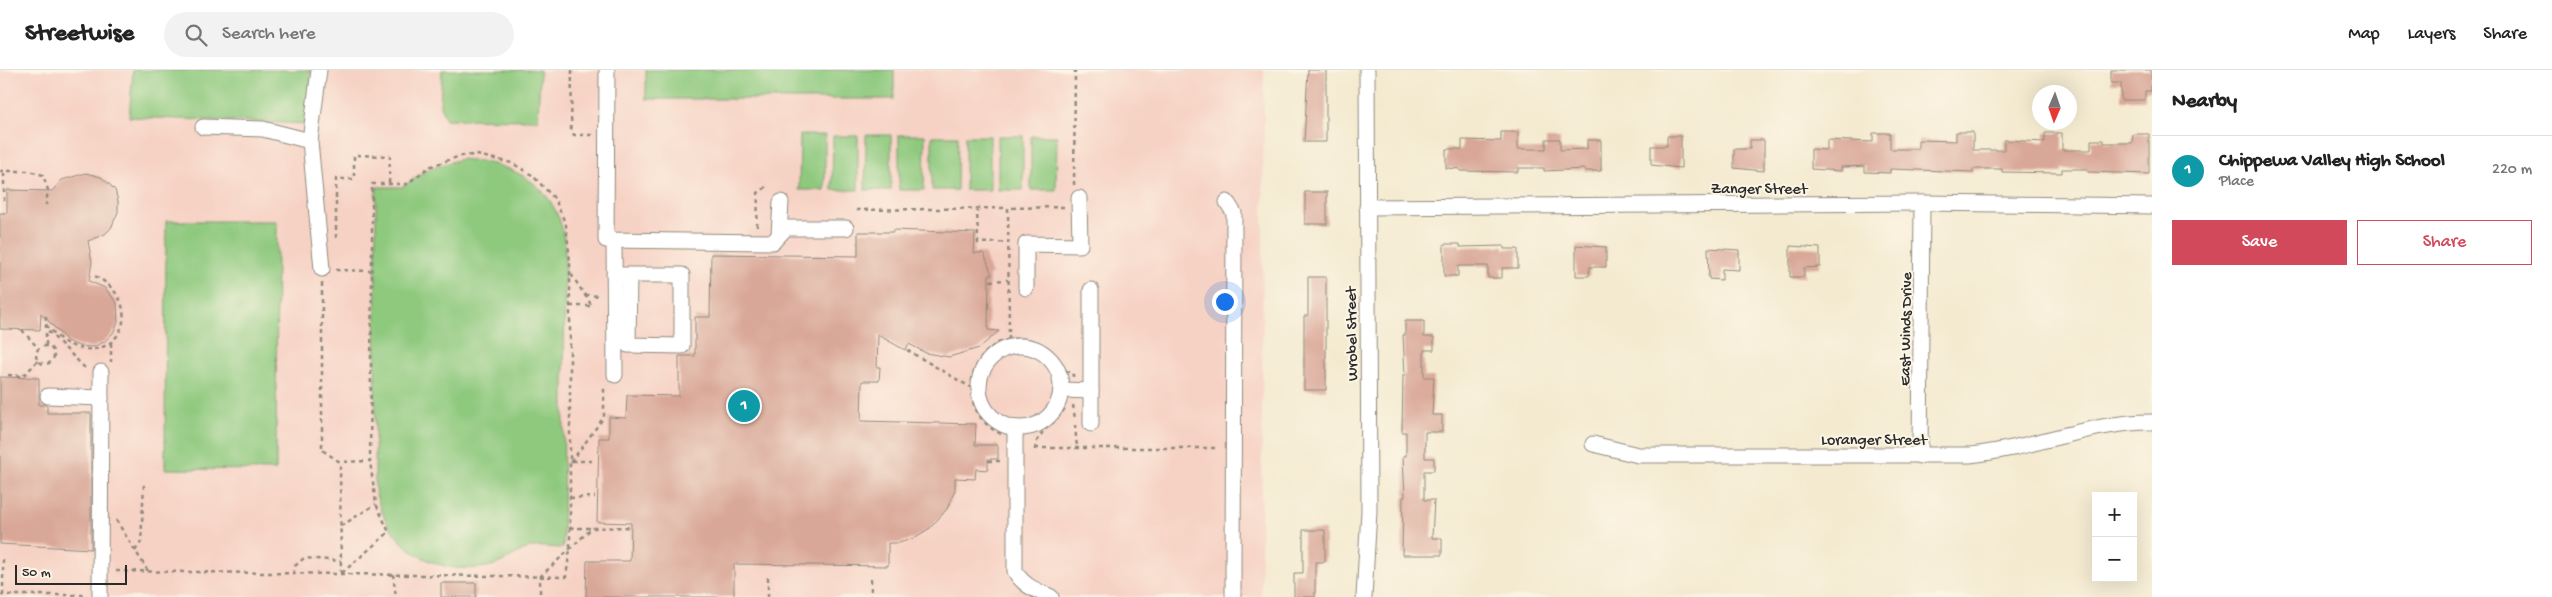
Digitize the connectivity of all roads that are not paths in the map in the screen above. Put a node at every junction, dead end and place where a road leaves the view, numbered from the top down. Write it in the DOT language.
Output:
graph roads {
  1 [pos="319,70"];
  2 [pos="606,70"];
  3 [pos="1367,70"];
  4 [pos="203,128"];
  5 [pos="310,140"];
  6 [pos="1077,193"];
  7 [pos="780,202"];
  8 [pos="1227,202"];
  9 [pos="1922,203"];
  10 [pos="2152,206"];
  11 [pos="1367,207"];
  12 [pos="846,228"];
  13 [pos="779,235"];
  14 [pos="614,240"];
  15 [pos="322,269"];
  16 [pos="622,275"];
  17 [pos="1026,288"];
  18 [pos="1091,290"];
  19 [pos="622,345"];
  20 [pos="97,374"];
  21 [pos="615,375"];
  22 [pos="1061,390"];
  23 [pos="1091,391"];
  24 [pos="48,396"];
  25 [pos="101,398"];
  26 [pos="2152,422"];
  27 [pos="1091,424"];
  28 [pos="1010,433"];
  29 [pos="1593,444"];
  30 [pos="1920,456"];
  31 [pos="97,596"];
  32 [pos="1051,597"];
  33 [pos="1233,597"];
  34 [pos="1364,597"];
  1 -- 5 [label="street"];
  2 -- 14 [label="street"];
  3 -- 11 [label="street, Wrobel Street"];
  4 -- 5 [label="street"];
  5 -- 15 [label="street"];
  6 -- 17 [label="street"];
  7 -- 13 [label="street"];
  8 -- 33 [label="street"];
  9 -- 10 [label="street, Zanger Street"];
  9 -- 11 [label="street, Zanger Street"];
  9 -- 30 [label="street, East Winds Drive"];
  11 -- 34 [label="street, Wrobel Street"];
  12 -- 13 [label="street"];
  13 -- 14 [label="street"];
  14 -- 16 [label="street"];
  16 -- 19 [label="street"];
  16 -- 19 [label="street"];
  18 -- 23 [label="street"];
  19 -- 21 [label="street"];
  20 -- 25 [label="street"];
  22 -- 23 [label="street"];
  22 -- 28 [label="street"];
  22 -- 28 [label="street"];
  23 -- 27 [label="street"];
  24 -- 25 [label="street"];
  25 -- 31 [label="street"];
  26 -- 30 [label="street, Loranger Street"];
  28 -- 32 [label="street"];
  29 -- 30 [label="street, Loranger Street"];
}
